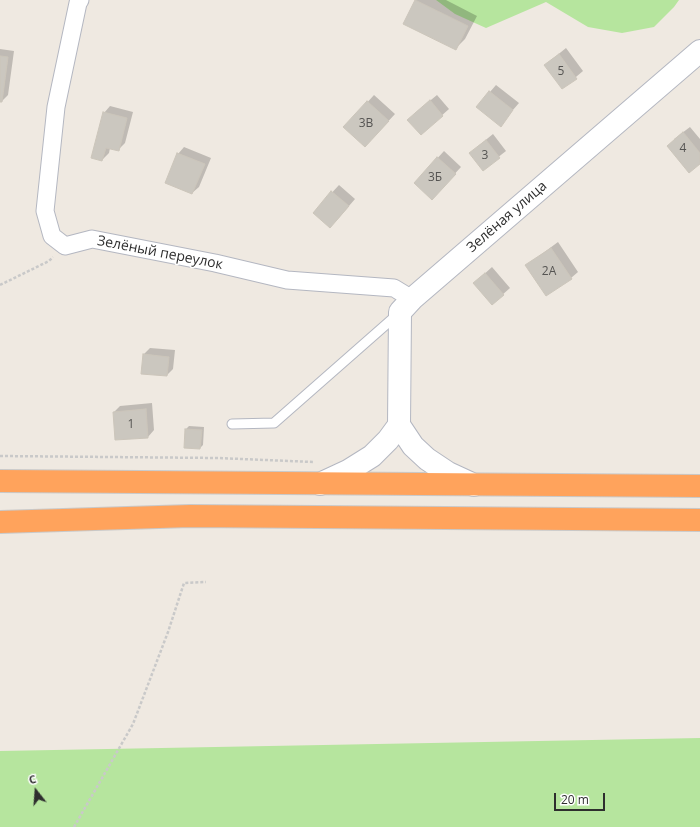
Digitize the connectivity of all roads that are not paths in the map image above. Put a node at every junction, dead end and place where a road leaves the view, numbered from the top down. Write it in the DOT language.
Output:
graph roads {
  1 [pos="80,0"];
  2 [pos="700,50"];
  3 [pos="406,305"];
  4 [pos="232,424"];
  5 [pos="399,425"];
  6 [pos="0,481"];
  7 [pos="320,484"];
  8 [pos="474,485"];
  9 [pos="700,486"];
  10 [pos="700,520"];
  11 [pos="0,522"];
  1 -- 3 [label="street, Зелёный переулок"];
  2 -- 3 [label="street, Зелёная улица"];
  3 -- 4 [label="lane"];
  3 -- 5 [label="street"];
  5 -- 7 [label="street"];
  5 -- 8 [label="street"];
  6 -- 7 [label="highway"];
  7 -- 8 [label="highway"];
  8 -- 9 [label="highway"];
  10 -- 11 [label="highway"];
}
